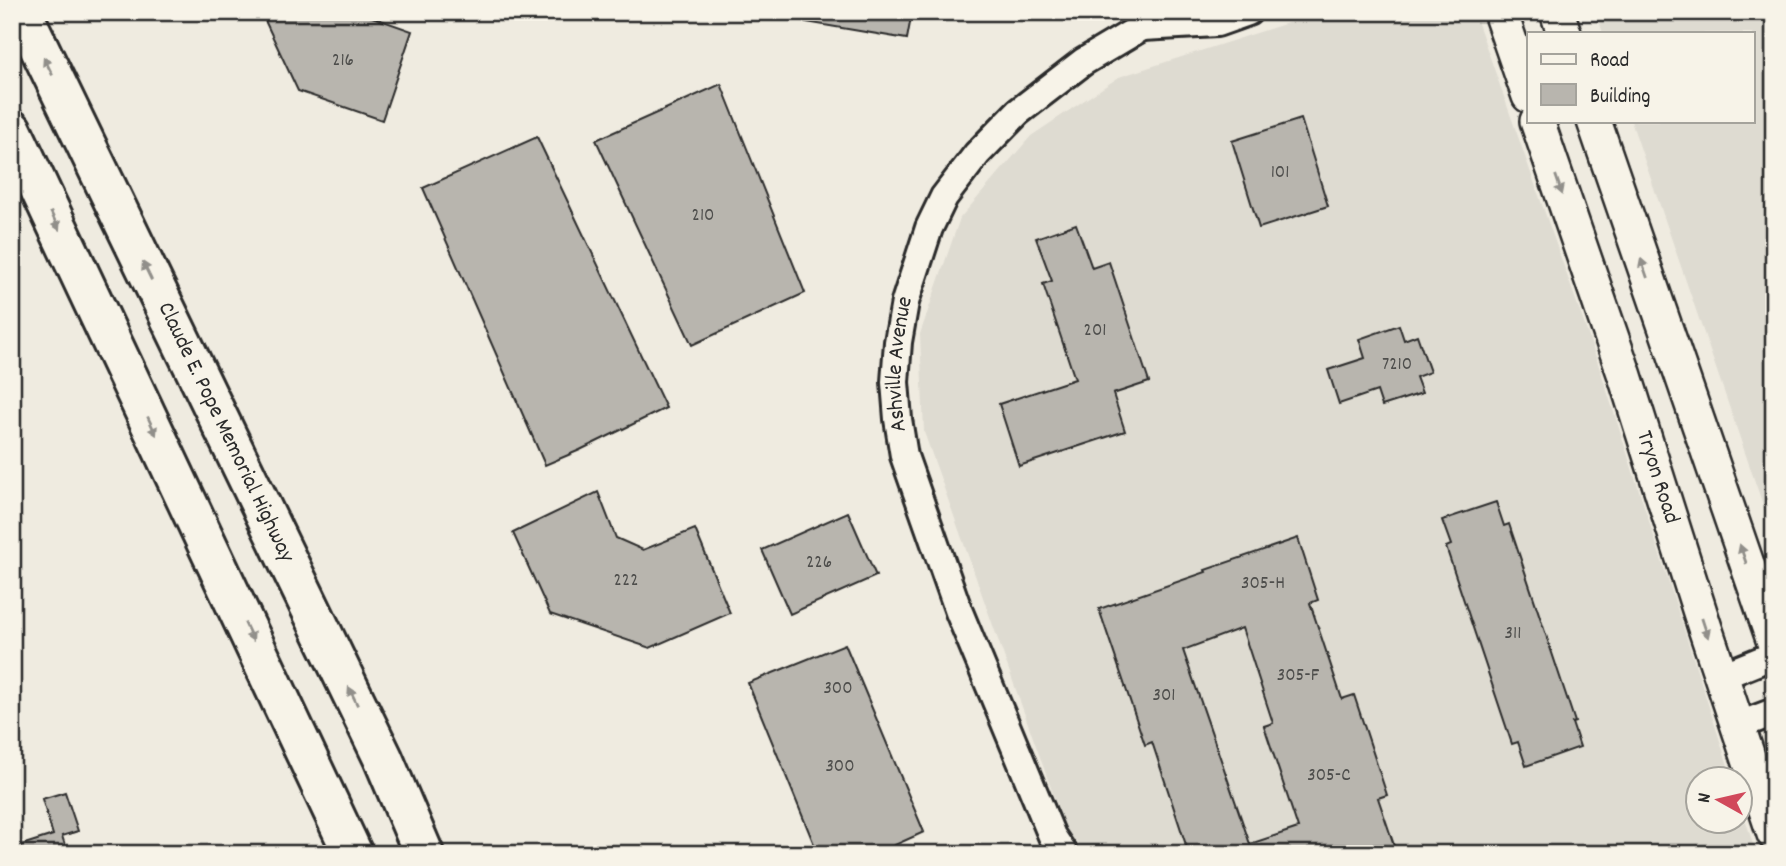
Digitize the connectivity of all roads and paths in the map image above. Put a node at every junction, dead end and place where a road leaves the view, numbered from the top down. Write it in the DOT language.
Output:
graph roads {
  1 [pos="22,12"];
  2 [pos="1248,12"];
  3 [pos="1500,12"];
  4 [pos="1557,12"];
  5 [pos="1144,17"];
  6 [pos="1564,32"];
  7 [pos="1527,90"];
  8 [pos="1537,122"];
  9 [pos="1594,122"];
  10 [pos="12,130"];
  11 [pos="1774,642"];
  12 [pos="1774,655"];
  13 [pos="1722,676"];
  14 [pos="1774,712"];
  15 [pos="1737,726"];
  16 [pos="383,758"];
  17 [pos="1774,834"];
  18 [pos="353,854"];
  19 [pos="424,854"];
  20 [pos="452,854"];
  21 [pos="1064,854"];
  16 -- 1 [label="highway, Claude E. Pope Memorial Highway, one-way"];
  2 -- 5 [label="street, Ashville Avenue"];
  3 -- 7 [label="main road"];
  4 -- 6 [label="main road"];
  5 -- 21 [label="street, Ashville Avenue"];
  8 -- 13 [label="main road, Tryon Road, one-way"];
  11 -- 9 [label="main road, one-way"];
  10 -- 18 [label="highway, one-way"];
  12 -- 13 [label="street"];
  13 -- 15 [label="main road, Tryon Road"];
  14 -- 15 [label="street"];
  15 -- 17 [label="main road, Tryon Road"];
  16 -- 19 [label="highway, Claude E. Pope Memorial Highway"];
  16 -- 20 [label="highway"];
}
